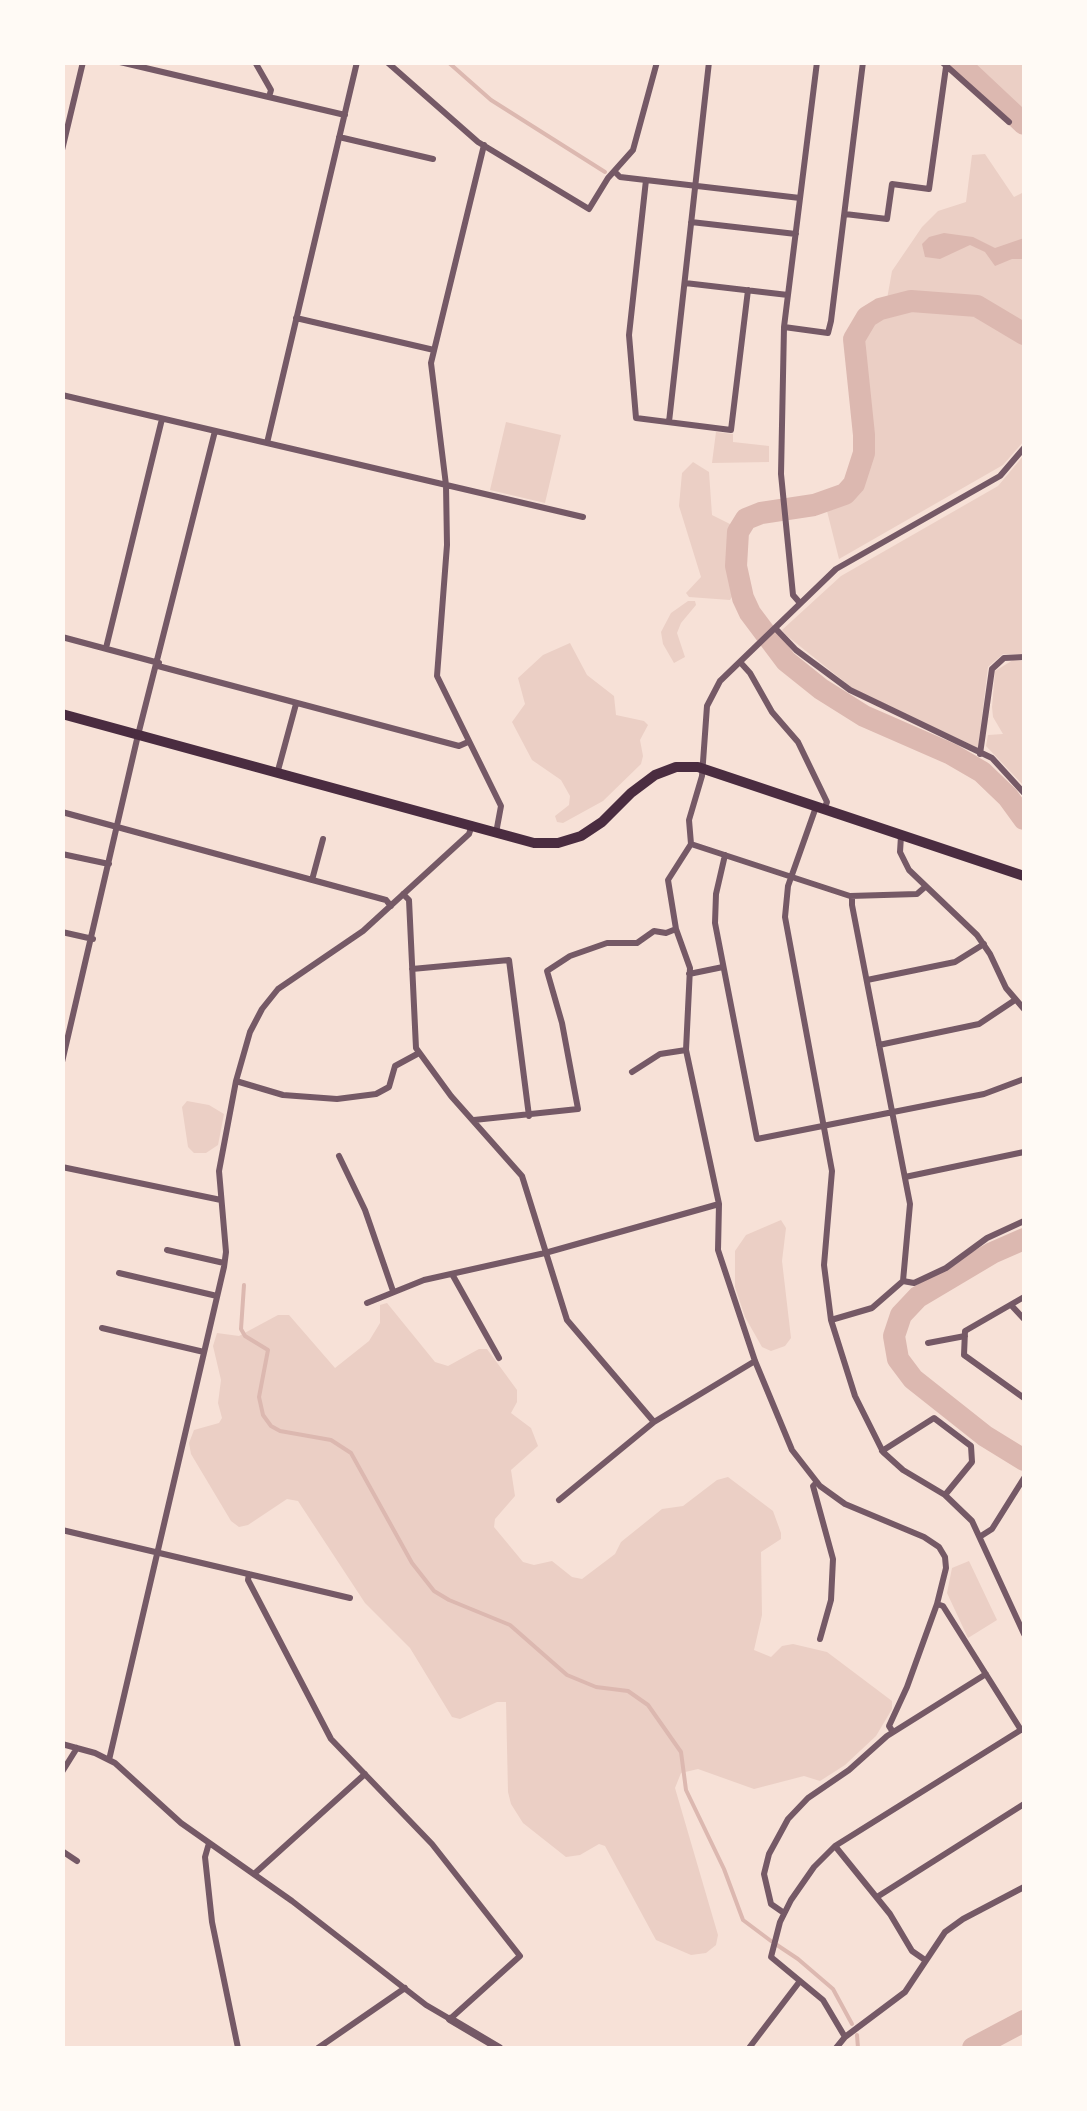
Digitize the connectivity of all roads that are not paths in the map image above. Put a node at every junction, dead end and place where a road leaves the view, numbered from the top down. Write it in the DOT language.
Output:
graph roads {
  1 [pos="83,62"];
  2 [pos="120,62"];
  3 [pos="255,62"];
  4 [pos="357,62"];
  5 [pos="386,62"];
  6 [pos="657,62"];
  7 [pos="710,62"];
  8 [pos="817,62"];
  9 [pos="863,62"];
  10 [pos="944,65"];
  11 [pos="269,97"];
  12 [pos="344,115"];
  13 [pos="1009,122"];
  14 [pos="339,137"];
  15 [pos="484,146"];
  16 [pos="62,150"];
  17 [pos="434,159"];
  18 [pos="615,172"];
  19 [pos="646,180"];
  20 [pos="695,186"];
  21 [pos="800,198"];
  22 [pos="844,214"];
  23 [pos="691,222"];
  24 [pos="796,234"];
  25 [pos="684,282"];
  26 [pos="748,290"];
  27 [pos="788,295"];
  28 [pos="296,318"];
  29 [pos="784,328"];
  30 [pos="434,350"];
  31 [pos="62,396"];
  32 [pos="162,419"];
  33 [pos="670,422"];
  34 [pos="215,431"];
  35 [pos="266,443"];
  36 [pos="1024,448"];
  37 [pos="446,485"];
  38 [pos="583,517"];
  39 [pos="800,602"];
  40 [pos="772,630"];
  41 [pos="62,636"];
  42 [pos="106,648"];
  43 [pos="1024,658"];
  44 [pos="740,662"];
  45 [pos="158,664"];
  46 [pos="296,704"];
  47 [pos="62,714"];
  48 [pos="138,735"];
  49 [pos="468,742"];
  50 [pos="980,754"];
  51 [pos="704,768"];
  52 [pos="276,774"];
  53 [pos="1024,793"];
  54 [pos="820,807"];
  55 [pos="62,812"];
  56 [pos="118,827"];
  57 [pos="471,828"];
  58 [pos="496,834"];
  59 [pos="901,834"];
  60 [pos="323,840"];
  61 [pos="691,844"];
  62 [pos="62,854"];
  63 [pos="725,855"];
  64 [pos="110,864"];
  65 [pos="1024,876"];
  66 [pos="792,878"];
  67 [pos="312,880"];
  68 [pos="925,887"];
  69 [pos="403,894"];
  70 [pos="852,896"];
  71 [pos="391,906"];
  72 [pos="676,929"];
  73 [pos="62,932"];
  74 [pos="93,939"];
  75 [pos="984,944"];
  76 [pos="723,967"];
  77 [pos="412,968"];
  78 [pos="690,974"];
  79 [pos="866,980"];
  80 [pos="1016,1000"];
  81 [pos="1024,1008"];
  82 [pos="879,1044"];
  83 [pos="686,1050"];
  84 [pos="419,1053"];
  85 [pos="62,1062"];
  86 [pos="632,1072"];
  87 [pos="1024,1078"];
  88 [pos="236,1081"];
  89 [pos="892,1112"];
  90 [pos="529,1116"];
  91 [pos="473,1120"];
  92 [pos="824,1126"];
  93 [pos="1024,1155"];
  94 [pos="339,1156"];
  95 [pos="62,1166"];
  96 [pos="905,1177"];
  97 [pos="221,1200"];
  98 [pos="718,1204"];
  99 [pos="1024,1221"];
  100 [pos="167,1250"];
  101 [pos="545,1253"];
  102 [pos="224,1263"];
  103 [pos="119,1273"];
  104 [pos="452,1274"];
  105 [pos="903,1281"];
  106 [pos="393,1291"];
  107 [pos="217,1296"];
  108 [pos="1024,1297"];
  109 [pos="367,1303"];
  110 [pos="1011,1305"];
  111 [pos="1024,1319"];
  112 [pos="831,1320"];
  113 [pos="102,1328"];
  114 [pos="965,1336"];
  115 [pos="928,1343"];
  116 [pos="204,1352"];
  117 [pos="499,1358"];
  118 [pos="756,1361"];
  119 [pos="1024,1398"];
  120 [pos="654,1422"];
  121 [pos="882,1451"];
  122 [pos="1024,1478"];
  123 [pos="816,1482"];
  124 [pos="945,1495"];
  125 [pos="560,1500"];
  126 [pos="62,1530"];
  127 [pos="981,1536"];
  128 [pos="158,1553"];
  129 [pos="249,1574"];
  130 [pos="350,1598"];
  131 [pos="937,1604"];
  132 [pos="1024,1634"];
  133 [pos="820,1639"];
  134 [pos="986,1674"];
  135 [pos="1023,1729"];
  136 [pos="893,1732"];
  137 [pos="62,1744"];
  138 [pos="77,1748"];
  139 [pos="110,1760"];
  140 [pos="62,1772"];
  141 [pos="365,1774"];
  142 [pos="1024,1804"];
  143 [pos="210,1843"];
  144 [pos="836,1846"];
  145 [pos="62,1851"];
  146 [pos="77,1861"];
  147 [pos="254,1874"];
  148 [pos="1024,1887"];
  149 [pos="876,1898"];
  150 [pos="784,1913"];
  151 [pos="925,1960"];
  152 [pos="800,1981"];
  153 [pos="405,1988"];
  154 [pos="450,2019"];
  155 [pos="844,2037"];
  156 [pos="238,2048"];
  157 [pos="318,2048"];
  158 [pos="498,2048"];
  159 [pos="749,2048"];
  160 [pos="836,2048"];
  1 -- 16 [label="street"];
  2 -- 11 [label="street"];
  3 -- 11 [label="street"];
  4 -- 12 [label="street"];
  5 -- 15 [label="street"];
  6 -- 18 [label="street"];
  7 -- 20 [label="street"];
  8 -- 21 [label="street"];
  9 -- 22 [label="street"];
  10 -- 13 [label="street"];
  10 -- 22 [label="street"];
  11 -- 12 [label="street"];
  12 -- 14 [label="street"];
  14 -- 17 [label="street"];
  14 -- 28 [label="street"];
  15 -- 18 [label="street"];
  15 -- 30 [label="street"];
  18 -- 19 [label="street"];
  19 -- 20 [label="street"];
  19 -- 33 [label="street"];
  20 -- 21 [label="street"];
  20 -- 23 [label="street"];
  21 -- 24 [label="street"];
  22 -- 29 [label="street"];
  23 -- 24 [label="street"];
  23 -- 25 [label="street"];
  24 -- 27 [label="street"];
  25 -- 26 [label="street"];
  25 -- 33 [label="street"];
  26 -- 27 [label="street"];
  26 -- 33 [label="street"];
  27 -- 29 [label="street"];
  28 -- 30 [label="street"];
  28 -- 35 [label="street"];
  29 -- 39 [label="street"];
  30 -- 37 [label="street"];
  31 -- 32 [label="street"];
  32 -- 34 [label="street"];
  32 -- 42 [label="street"];
  34 -- 35 [label="street"];
  34 -- 45 [label="street"];
  35 -- 37 [label="street"];
  36 -- 39 [label="street"];
  37 -- 38 [label="street"];
  37 -- 49 [label="street"];
  39 -- 40 [label="street"];
  40 -- 44 [label="street"];
  40 -- 50 [label="street"];
  41 -- 42 [label="street"];
  42 -- 45 [label="street"];
  43 -- 50 [label="street"];
  44 -- 51 [label="street"];
  44 -- 54 [label="street"];
  45 -- 46 [label="street"];
  45 -- 48 [label="street"];
  46 -- 49 [label="street"];
  46 -- 52 [label="street"];
  47 -- 48 [label="main road"];
  48 -- 52 [label="main road"];
  48 -- 56 [label="street"];
  49 -- 58 [label="street"];
  50 -- 53 [label="street"];
  51 -- 54 [label="main road"];
  51 -- 58 [label="main road"];
  51 -- 61 [label="street"];
  52 -- 57 [label="main road"];
  54 -- 59 [label="main road"];
  54 -- 66 [label="street"];
  55 -- 56 [label="street"];
  56 -- 64 [label="street"];
  56 -- 67 [label="street"];
  57 -- 58 [label="main road"];
  57 -- 69 [label="street"];
  59 -- 65 [label="main road"];
  59 -- 68 [label="street"];
  60 -- 67 [label="street"];
  61 -- 63 [label="street"];
  61 -- 72 [label="street"];
  62 -- 64 [label="street"];
  63 -- 66 [label="street"];
  63 -- 76 [label="street"];
  64 -- 74 [label="street"];
  66 -- 70 [label="street"];
  66 -- 92 [label="street"];
  67 -- 71 [label="street"];
  68 -- 70 [label="street"];
  68 -- 75 [label="street"];
  69 -- 71 [label="street"];
  69 -- 77 [label="street"];
  70 -- 79 [label="street"];
  71 -- 88 [label="street"];
  72 -- 78 [label="street"];
  72 -- 90 [label="street"];
  73 -- 74 [label="street"];
  74 -- 85 [label="street"];
  75 -- 79 [label="street"];
  75 -- 80 [label="street"];
  76 -- 78 [label="street"];
  76 -- 92 [label="street"];
  77 -- 84 [label="street"];
  77 -- 90 [label="street"];
  78 -- 83 [label="street"];
  79 -- 82 [label="street"];
  80 -- 81 [label="street"];
  80 -- 82 [label="street"];
  82 -- 89 [label="street"];
  83 -- 86 [label="street"];
  83 -- 98 [label="street"];
  84 -- 88 [label="street"];
  84 -- 91 [label="street"];
  87 -- 89 [label="street"];
  88 -- 97 [label="street"];
  89 -- 92 [label="street"];
  89 -- 96 [label="street"];
  90 -- 91 [label="street"];
  91 -- 101 [label="street"];
  92 -- 112 [label="street"];
  93 -- 96 [label="street"];
  94 -- 106 [label="street"];
  95 -- 97 [label="street"];
  96 -- 105 [label="street"];
  97 -- 102 [label="street"];
  98 -- 101 [label="street"];
  98 -- 118 [label="street"];
  99 -- 105 [label="street"];
  100 -- 102 [label="street"];
  101 -- 104 [label="street"];
  101 -- 120 [label="street"];
  102 -- 107 [label="street"];
  103 -- 107 [label="street"];
  104 -- 106 [label="street"];
  104 -- 117 [label="street"];
  105 -- 112 [label="street"];
  106 -- 109 [label="street"];
  107 -- 116 [label="street"];
  108 -- 110 [label="street"];
  110 -- 111 [label="street"];
  110 -- 114 [label="street"];
  112 -- 121 [label="street"];
  113 -- 116 [label="street"];
  114 -- 115 [label="street"];
  114 -- 119 [label="street"];
  116 -- 128 [label="street"];
  118 -- 120 [label="street"];
  118 -- 123 [label="street"];
  120 -- 125 [label="street"];
  121 -- 124 [label="street"];
  121 -- 124 [label="street"];
  122 -- 127 [label="street"];
  123 -- 131 [label="street"];
  123 -- 133 [label="street"];
  124 -- 127 [label="street"];
  126 -- 128 [label="street"];
  127 -- 132 [label="street"];
  128 -- 129 [label="street"];
  128 -- 139 [label="street"];
  129 -- 130 [label="street"];
  129 -- 141 [label="street"];
  131 -- 134 [label="street"];
  131 -- 136 [label="street"];
  134 -- 135 [label="street"];
  134 -- 136 [label="street"];
  135 -- 144 [label="street"];
  136 -- 150 [label="street"];
  137 -- 138 [label="street"];
  138 -- 139 [label="street"];
  138 -- 140 [label="street"];
  139 -- 143 [label="street"];
  141 -- 147 [label="street"];
  141 -- 154 [label="street"];
  142 -- 149 [label="street"];
  143 -- 147 [label="street"];
  143 -- 156 [label="street"];
  144 -- 149 [label="street"];
  144 -- 150 [label="street"];
  145 -- 146 [label="street"];
  147 -- 153 [label="street"];
  148 -- 151 [label="street"];
  149 -- 151 [label="street"];
  150 -- 152 [label="street"];
  151 -- 155 [label="street"];
  152 -- 155 [label="street"];
  152 -- 159 [label="street"];
  153 -- 154 [label="street"];
  153 -- 157 [label="street"];
  154 -- 158 [label="street"];
  155 -- 160 [label="street"];
}
